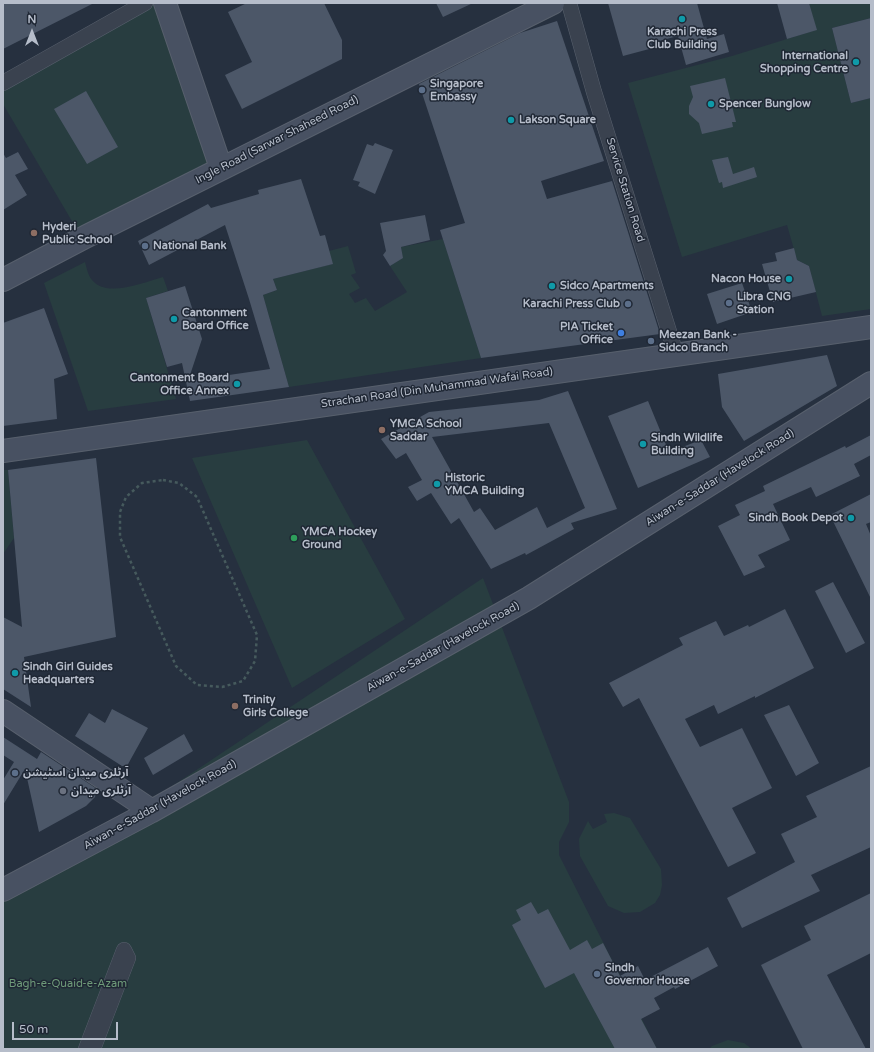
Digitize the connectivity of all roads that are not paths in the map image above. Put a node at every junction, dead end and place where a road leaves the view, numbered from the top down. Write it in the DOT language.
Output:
graph roads {
  1 [pos="145,3"];
  2 [pos="165,3"];
  3 [pos="553,3"];
  4 [pos="569,3"];
  5 [pos="3,83"];
  6 [pos="221,168"];
  7 [pos="3,280"];
  8 [pos="871,327"];
  9 [pos="676,354"];
  10 [pos="871,383"];
  11 [pos="3,451"];
  12 [pos="3,711"];
  13 [pos="152,811"];
  14 [pos="3,890"];
  15 [pos="86,1049"];
  16 [pos="93,1049"];
  1 -- 5 [label="street"];
  2 -- 6 [label="main road"];
  3 -- 6 [label="main road, Ingle Road (Sarwar Shaheed Road)"];
  4 -- 9 [label="street, Service Station Road"];
  6 -- 7 [label="main road, Ingle Road (Sarwar Shaheed Road)"];
  8 -- 9 [label="main road, Strachan Road (Din Muhammad Wafai Road)"];
  9 -- 11 [label="main road, Strachan Road (Din Muhammad Wafai Road)"];
  10 -- 13 [label="main road, Aiwan-e-Saddar (Havelock Road)"];
  12 -- 13 [label="main road"];
  13 -- 14 [label="main road, Aiwan-e-Saddar (Havelock Road)"];
  15 -- 16 [label="street"];
}
